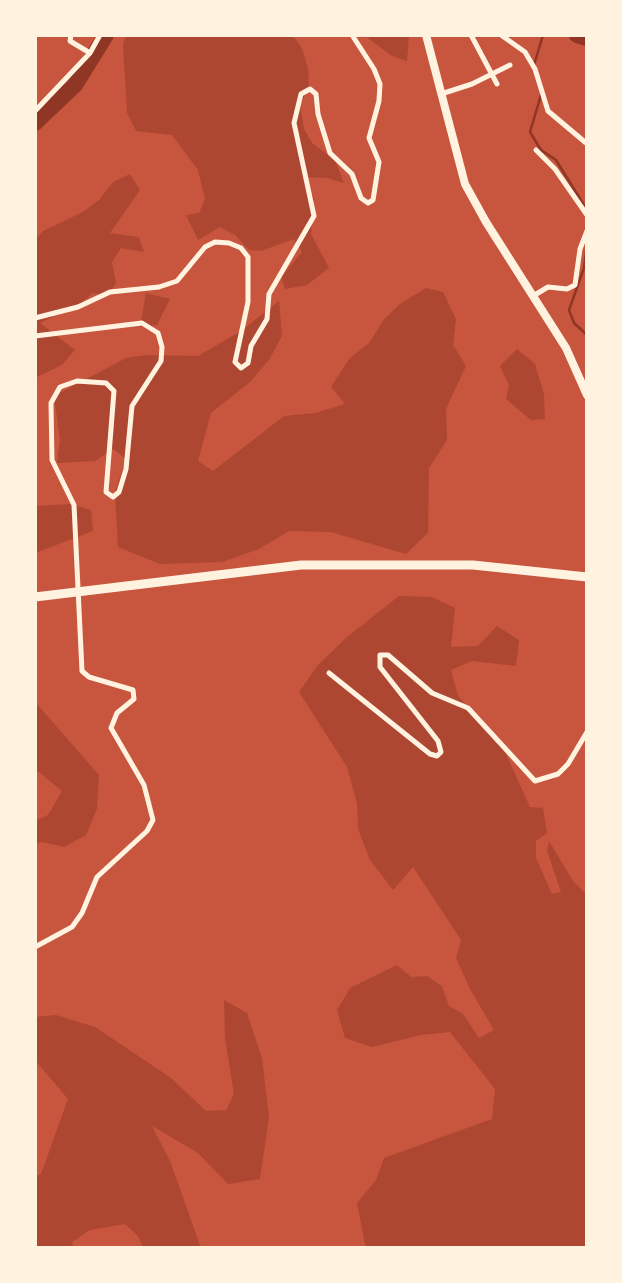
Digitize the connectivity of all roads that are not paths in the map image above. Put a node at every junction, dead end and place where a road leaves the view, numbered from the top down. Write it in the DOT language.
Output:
graph roads {
  1 [pos="71,35"];
  2 [pos="100,35"];
  3 [pos="352,35"];
  4 [pos="426,35"];
  5 [pos="471,35"];
  6 [pos="501,35"];
  7 [pos="90,53"];
  8 [pos="510,65"];
  9 [pos="492,75"];
  10 [pos="496,84"];
  11 [pos="441,94"];
  12 [pos="35,111"];
  13 [pos="586,143"];
  14 [pos="536,150"];
  15 [pos="587,215"];
  16 [pos="587,231"];
  17 [pos="577,281"];
  18 [pos="585,281"];
  19 [pos="533,296"];
  20 [pos="35,318"];
  21 [pos="35,336"];
  22 [pos="587,395"];
  23 [pos="587,577"];
  24 [pos="35,597"];
  25 [pos="329,673"];
  26 [pos="587,732"];
  27 [pos="35,947"];
  1 -- 7 [label="street"];
  2 -- 7 [label="street"];
  3 -- 20 [label="street"];
  4 -- 11 [label="main road"];
  5 -- 9 [label="street"];
  6 -- 13 [label="street"];
  7 -- 12 [label="street"];
  8 -- 9 [label="street"];
  9 -- 10 [label="street"];
  9 -- 11 [label="street"];
  11 -- 19 [label="main road"];
  14 -- 15 [label="street"];
  16 -- 17 [label="street"];
  17 -- 18 [label="street"];
  17 -- 19 [label="street"];
  19 -- 22 [label="main road"];
  21 -- 27 [label="street"];
  23 -- 24 [label="highway"];
  25 -- 26 [label="street"];
}
